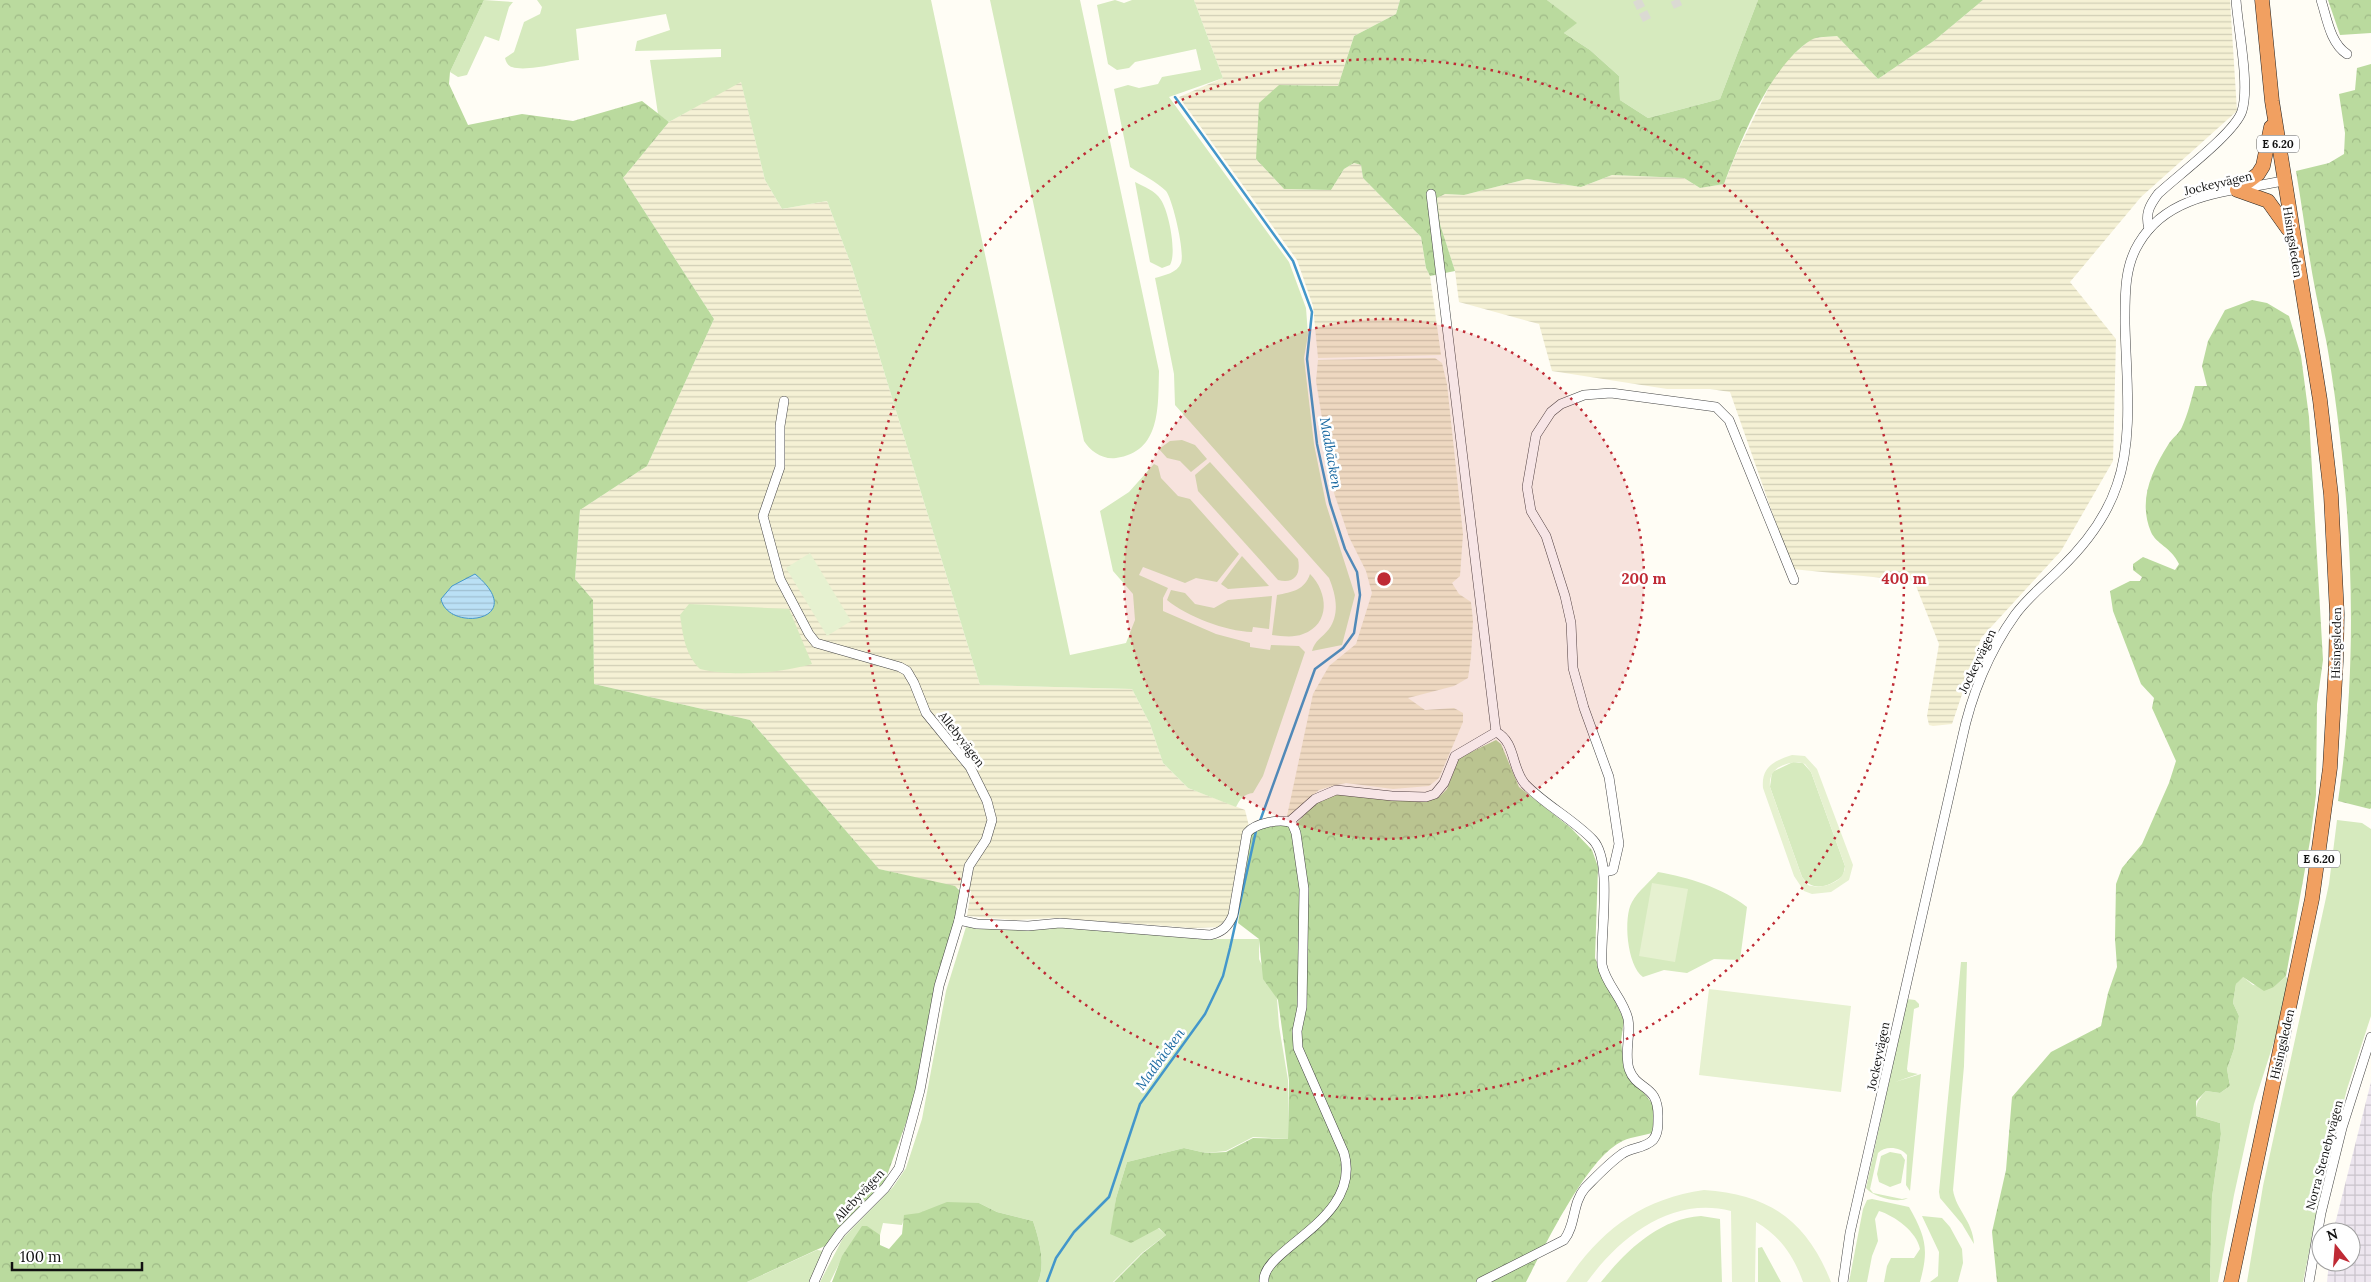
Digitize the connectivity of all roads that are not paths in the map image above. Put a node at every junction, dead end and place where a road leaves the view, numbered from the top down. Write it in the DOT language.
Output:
graph roads {
  1 [pos="2236,0"];
  2 [pos="2262,0"];
  3 [pos="2321,0"];
  4 [pos="2347,54"];
  5 [pos="2274,116"];
  6 [pos="2283,182"];
  7 [pos="2237,190"];
  8 [pos="1431,194"];
  9 [pos="2149,229"];
  10 [pos="2291,234"];
  11 [pos="784,401"];
  12 [pos="1794,580"];
  13 [pos="1496,732"];
  14 [pos="1289,822"];
  15 [pos="1604,872"];
  16 [pos="959,920"];
  17 [pos="2371,1037"];
  18 [pos="814,1282"];
  19 [pos="1264,1282"];
  20 [pos="1481,1282"];
  21 [pos="1844,1282"];
  22 [pos="2231,1282"];
  23 [pos="2309,1282"];
  1 -- 9 [label="street"];
  2 -- 5 [label="highway, Hisingsleden / E 6.20"];
  3 -- 4 [label="street"];
  5 -- 6 [label="highway, Hisingsleden / E 6.20"];
  5 -- 7 [label="highway, E 6.20"];
  6 -- 7 [label="street, Jockeyvägen"];
  6 -- 10 [label="highway, Hisingsleden / E 6.20"];
  7 -- 9 [label="street, Jockeyvägen"];
  7 -- 10 [label="highway, E 6.20"];
  8 -- 13 [label="street"];
  9 -- 21 [label="street, Jockeyvägen"];
  10 -- 22 [label="highway, Hisingsleden / E 6.20"];
  11 -- 16 [label="street, Allebyvägen"];
  12 -- 15 [label="street"];
  13 -- 14 [label="street"];
  13 -- 15 [label="street"];
  14 -- 16 [label="street"];
  14 -- 19 [label="street"];
  15 -- 20 [label="street"];
  16 -- 18 [label="street, Allebyvägen"];
  17 -- 23 [label="street, Norra Stenebyvägen"];
}
